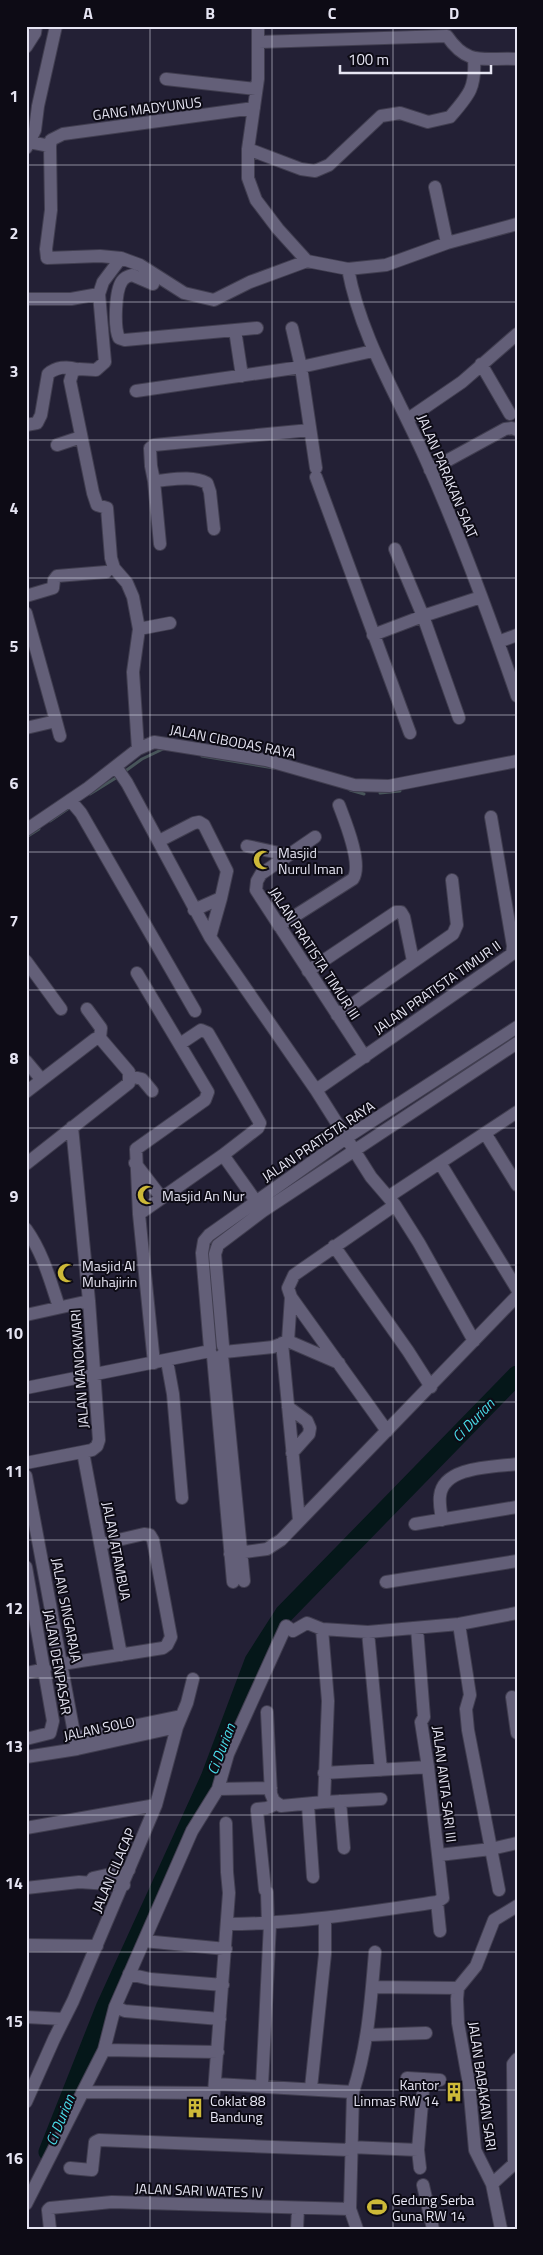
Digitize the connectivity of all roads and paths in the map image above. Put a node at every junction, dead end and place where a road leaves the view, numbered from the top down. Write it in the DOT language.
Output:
graph roads {
  1 [pos="36,26"];
  2 [pos="56,26"];
  3 [pos="258,26"];
  4 [pos="450,31"];
  5 [pos="400,32"];
  6 [pos="259,42"];
  7 [pos="26,47"];
  8 [pos="474,58"];
  9 [pos="517,59"];
  10 [pos="166,79"];
  11 [pos="256,89"];
  12 [pos="254,108"];
  13 [pos="28,145"];
  14 [pos="50,146"];
  15 [pos="248,149"];
  16 [pos="435,187"];
  17 [pos="517,224"];
  18 [pos="447,243"];
  19 [pos="121,258"];
  20 [pos="307,262"];
  21 [pos="348,269"];
  22 [pos="153,284"];
  23 [pos="99,294"];
  24 [pos="26,299"];
  25 [pos="257,328"];
  26 [pos="292,328"];
  27 [pos="235,330"];
  28 [pos="517,334"];
  29 [pos="373,351"];
  30 [pos="481,364"];
  31 [pos="301,367"];
  32 [pos="76,369"];
  33 [pos="242,376"];
  34 [pos="136,391"];
  35 [pos="510,414"];
  36 [pos="408,419"];
  37 [pos="26,425"];
  38 [pos="310,430"];
  39 [pos="517,430"];
  40 [pos="81,437"];
  41 [pos="57,445"];
  42 [pos="430,470"];
  43 [pos="154,481"];
  44 [pos="214,529"];
  45 [pos="160,544"];
  46 [pos="396,549"];
  47 [pos="106,572"];
  48 [pos="26,596"];
  49 [pos="481,597"];
  50 [pos="26,613"];
  51 [pos="423,616"];
  52 [pos="170,623"];
  53 [pos="139,629"];
  54 [pos="373,635"];
  55 [pos="515,640"];
  56 [pos="498,642"];
  57 [pos="517,696"];
  58 [pos="459,718"];
  59 [pos="56,721"];
  60 [pos="26,728"];
  61 [pos="410,733"];
  62 [pos="60,736"];
  63 [pos="138,749"];
  64 [pos="517,762"];
  65 [pos="121,774"];
  66 [pos="73,803"];
  67 [pos="339,805"];
  68 [pos="491,817"];
  69 [pos="26,830"];
  70 [pos="315,837"];
  71 [pos="159,841"];
  72 [pos="247,846"];
  73 [pos="288,855"];
  74 [pos="452,880"];
  75 [pos="221,898"];
  76 [pos="194,910"];
  77 [pos="279,926"];
  78 [pos="210,937"];
  79 [pos="26,962"];
  80 [pos="413,962"];
  81 [pos="308,971"];
  82 [pos="137,973"];
  83 [pos="61,1009"];
  84 [pos="87,1009"];
  85 [pos="195,1011"];
  86 [pos="337,1015"];
  87 [pos="517,1027"];
  88 [pos="100,1038"];
  89 [pos="517,1043"];
  90 [pos="180,1044"];
  91 [pos="365,1057"];
  92 [pos="26,1061"];
  93 [pos="130,1076"];
  94 [pos="41,1080"];
  95 [pos="316,1090"];
  96 [pos="152,1091"];
  97 [pos="26,1092"];
  98 [pos="517,1112"];
  99 [pos="72,1127"];
  100 [pos="485,1133"];
  101 [pos="346,1138"];
  102 [pos="354,1151"];
  103 [pos="223,1155"];
  104 [pos="440,1163"];
  105 [pos="26,1164"];
  106 [pos="135,1164"];
  107 [pos="517,1186"];
  108 [pos="161,1197"];
  109 [pos="391,1201"];
  110 [pos="259,1206"];
  111 [pos="139,1214"];
  112 [pos="26,1230"];
  113 [pos="334,1246"];
  114 [pos="517,1289"];
  115 [pos="517,1296"];
  116 [pos="291,1297"];
  117 [pos="89,1302"];
  118 [pos="59,1307"];
  119 [pos="26,1315"];
  120 [pos="474,1341"];
  121 [pos="285,1342"];
  122 [pos="218,1351"];
  123 [pos="167,1361"];
  124 [pos="339,1362"];
  125 [pos="154,1363"];
  126 [pos="94,1376"];
  127 [pos="431,1386"];
  128 [pos="26,1388"];
  129 [pos="288,1407"];
  130 [pos="387,1430"];
  131 [pos="83,1452"];
  132 [pos="292,1453"];
  133 [pos="26,1463"];
  134 [pos="517,1464"];
  135 [pos="26,1476"];
  136 [pos="182,1498"];
  137 [pos="517,1507"];
  138 [pos="299,1520"];
  139 [pos="442,1520"];
  140 [pos="415,1524"];
  141 [pos="101,1544"];
  142 [pos="236,1554"];
  143 [pos="517,1561"];
  144 [pos="26,1567"];
  145 [pos="238,1581"];
  146 [pos="386,1582"];
  147 [pos="517,1613"];
  148 [pos="459,1624"];
  149 [pos="417,1628"];
  150 [pos="322,1629"];
  151 [pos="368,1632"];
  152 [pos="121,1655"];
  153 [pos="62,1664"];
  154 [pos="45,1669"];
  155 [pos="26,1673"];
  156 [pos="193,1679"];
  157 [pos="512,1696"];
  158 [pos="267,1712"];
  159 [pos="179,1722"];
  160 [pos="517,1733"];
  161 [pos="26,1738"];
  162 [pos="76,1744"];
  163 [pos="26,1758"];
  164 [pos="428,1767"];
  165 [pos="381,1770"];
  166 [pos="324,1773"];
  167 [pos="271,1788"];
  168 [pos="218,1789"];
  169 [pos="382,1799"];
  170 [pos="340,1801"];
  171 [pos="324,1802"];
  172 [pos="276,1804"];
  173 [pos="156,1805"];
  174 [pos="308,1805"];
  175 [pos="226,1823"];
  176 [pos="26,1828"];
  177 [pos="517,1843"];
  178 [pos="344,1848"];
  179 [pos="491,1849"];
  180 [pos="439,1855"];
  181 [pos="130,1870"];
  182 [pos="313,1876"];
  183 [pos="79,1882"];
  184 [pos="124,1884"];
  185 [pos="26,1888"];
  186 [pos="499,1890"];
  187 [pos="437,1902"];
  188 [pos="517,1906"];
  189 [pos="325,1918"];
  190 [pos="228,1924"];
  191 [pos="269,1924"];
  192 [pos="440,1931"];
  193 [pos="144,1941"];
  194 [pos="26,1945"];
  195 [pos="97,1946"];
  196 [pos="226,1949"];
  197 [pos="375,1952"];
  198 [pos="129,1974"];
  199 [pos="223,1985"];
  200 [pos="372,1987"];
  201 [pos="458,1988"];
  202 [pos="115,2007"];
  203 [pos="26,2017"];
  204 [pos="64,2019"];
  205 [pos="220,2019"];
  206 [pos="426,2033"];
  207 [pos="368,2035"];
  208 [pos="104,2050"];
  209 [pos="218,2052"];
  210 [pos="517,2059"];
  211 [pos="407,2078"];
  212 [pos="424,2079"];
  213 [pos="440,2080"];
  214 [pos="216,2084"];
  215 [pos="262,2086"];
  216 [pos="311,2088"];
  217 [pos="83,2092"];
  218 [pos="353,2092"];
  219 [pos="28,2094"];
  220 [pos="350,2148"];
  221 [pos="418,2150"];
  222 [pos="70,2168"];
  223 [pos="420,2168"];
  224 [pos="492,2184"];
  225 [pos="423,2185"];
  226 [pos="28,2202"];
  227 [pos="298,2208"];
  228 [pos="350,2209"];
  229 [pos="48,2210"];
  230 [pos="50,2229"];
  231 [pos="297,2229"];
  232 [pos="356,2229"];
  233 [pos="433,2229"];
  234 [pos="501,2229"];
  1 -- 7 [label="street"];
  2 -- 13 [label="street"];
  3 -- 6 [label="street"];
  4 -- 5 [label="street"];
  4 -- 8 [label="street"];
  5 -- 6 [label="street"];
  6 -- 11 [label="street"];
  8 -- 9 [label="street"];
  8 -- 15 [label="street"];
  10 -- 11 [label="street"];
  11 -- 12 [label="street"];
  12 -- 14 [label="street, GANG MADYUNUS"];
  12 -- 15 [label="street"];
  13 -- 14 [label="street"];
  14 -- 19 [label="street"];
  15 -- 20 [label="street"];
  16 -- 18 [label="street"];
  17 -- 18 [label="street"];
  18 -- 21 [label="street"];
  19 -- 20 [label="street"];
  19 -- 23 [label="street"];
  20 -- 21 [label="street"];
  21 -- 29 [label="street, JALAN PARAKAN SAAT"];
  22 -- 27 [label="street"];
  23 -- 24 [label="street"];
  23 -- 32 [label="street"];
  25 -- 27 [label="street"];
  26 -- 31 [label="street"];
  27 -- 33 [label="street"];
  28 -- 30 [label="street"];
  29 -- 31 [label="street"];
  29 -- 36 [label="street, JALAN PARAKAN SAAT"];
  30 -- 35 [label="street"];
  30 -- 36 [label="street"];
  31 -- 33 [label="street"];
  31 -- 38 [label="street"];
  32 -- 37 [label="street"];
  32 -- 40 [label="street"];
  33 -- 34 [label="street"];
  36 -- 42 [label="street, JALAN PARAKAN SAAT"];
  38 -- 43 [label="street"];
  38 -- 54 [label="street"];
  39 -- 42 [label="street"];
  40 -- 41 [label="street"];
  40 -- 53 [label="street"];
  42 -- 49 [label="street, JALAN PARAKAN SAAT"];
  43 -- 44 [label="street"];
  43 -- 45 [label="street"];
  46 -- 51 [label="street"];
  47 -- 48 [label="street"];
  49 -- 51 [label="street"];
  49 -- 56 [label="street, JALAN PARAKAN SAAT"];
  50 -- 59 [label="street"];
  51 -- 54 [label="street"];
  51 -- 58 [label="street"];
  52 -- 53 [label="street"];
  53 -- 63 [label="street"];
  54 -- 61 [label="street"];
  55 -- 56 [label="street"];
  56 -- 57 [label="street, JALAN PARAKAN SAAT"];
  59 -- 60 [label="street"];
  59 -- 62 [label="street"];
  63 -- 64 [label="street, JALAN CIBODAS RAYA"];
  63 -- 65 [label="street, JALAN CIBODAS RAYA"];
  65 -- 66 [label="street, JALAN CIBODAS RAYA"];
  65 -- 71 [label="street"];
  66 -- 69 [label="street, JALAN CIBODAS RAYA"];
  66 -- 85 [label="street"];
  67 -- 77 [label="street"];
  68 -- 91 [label="street, JALAN PRATISTA TIMUR II"];
  70 -- 73 [label="street"];
  71 -- 75 [label="street"];
  71 -- 76 [label="street"];
  72 -- 73 [label="street"];
  73 -- 77 [label="street, JALAN PRATISTA TIMUR III"];
  74 -- 80 [label="street"];
  75 -- 76 [label="street"];
  75 -- 78 [label="street"];
  76 -- 78 [label="street"];
  77 -- 81 [label="street, JALAN PRATISTA TIMUR III"];
  78 -- 95 [label="street"];
  79 -- 83 [label="street"];
  80 -- 81 [label="street"];
  80 -- 86 [label="street"];
  81 -- 86 [label="street, JALAN PRATISTA TIMUR III"];
  82 -- 90 [label="street"];
  84 -- 88 [label="street"];
  86 -- 91 [label="street, JALAN PRATISTA TIMUR III"];
  87 -- 101 [label="street, JALAN PRATISTA RAYA"];
  88 -- 93 [label="street"];
  88 -- 94 [label="street"];
  89 -- 102 [label="street, JALAN PRATISTA RAYA"];
  90 -- 103 [label="street"];
  90 -- 106 [label="street"];
  91 -- 95 [label="street, JALAN PRATISTA TIMUR II"];
  92 -- 94 [label="street"];
  93 -- 96 [label="street"];
  93 -- 99 [label="street"];
  94 -- 97 [label="street"];
  95 -- 101 [label="street"];
  98 -- 100 [label="street"];
  99 -- 105 [label="street"];
  99 -- 117 [label="street, JALAN MANOKWARI"];
  100 -- 104 [label="street"];
  100 -- 107 [label="street"];
  101 -- 102 [label="street"];
  101 -- 110 [label="street, JALAN PRATISTA RAYA"];
  102 -- 109 [label="street"];
  102 -- 110 [label="street, JALAN PRATISTA RAYA"];
  103 -- 108 [label="street"];
  103 -- 110 [label="street"];
  104 -- 109 [label="street"];
  104 -- 114 [label="street"];
  106 -- 108 [label="street"];
  106 -- 111 [label="street"];
  108 -- 111 [label="street"];
  109 -- 113 [label="street"];
  109 -- 120 [label="street"];
  110 -- 122 [label="street, JALAN PRATISTA RAYA"];
  111 -- 125 [label="street"];
  112 -- 118 [label="street"];
  113 -- 116 [label="street"];
  113 -- 127 [label="street"];
  115 -- 120 [label="street"];
  116 -- 121 [label="street"];
  116 -- 124 [label="street"];
  117 -- 118 [label="street"];
  117 -- 126 [label="street, JALAN MANOKWARI"];
  118 -- 119 [label="street"];
  120 -- 127 [label="street"];
  121 -- 122 [label="street"];
  121 -- 124 [label="street"];
  121 -- 129 [label="street"];
  122 -- 123 [label="street"];
  122 -- 142 [label="street, JALAN PRATISTA RAYA"];
  123 -- 125 [label="street"];
  123 -- 136 [label="street"];
  124 -- 130 [label="street"];
  125 -- 126 [label="street"];
  126 -- 128 [label="street"];
  126 -- 131 [label="street, JALAN MANOKWARI"];
  127 -- 130 [label="street"];
  129 -- 132 [label="street"];
  129 -- 132 [label="street"];
  130 -- 138 [label="street"];
  131 -- 133 [label="street"];
  131 -- 141 [label="street, JALAN ATAMBUA"];
  132 -- 138 [label="street"];
  134 -- 139 [label="street"];
  135 -- 153 [label="street, JALAN SINGARAJA"];
  137 -- 139 [label="street"];
  138 -- 142 [label="street"];
  139 -- 140 [label="street"];
  141 -- 152 [label="street, JALAN ATAMBUA"];
  141 -- 152 [label="street"];
  142 -- 145 [label="street, JALAN PRATISTA RAYA"];
  143 -- 146 [label="street"];
  144 -- 154 [label="street, JALAN DENPASAR"];
  147 -- 148 [label="street"];
  148 -- 149 [label="street"];
  148 -- 179 [label="street"];
  149 -- 151 [label="street"];
  149 -- 164 [label="street, JALAN ANTA SARI III"];
  150 -- 151 [label="street"];
  150 -- 166 [label="street"];
  150 -- 168 [label="street"];
  151 -- 165 [label="street"];
  152 -- 153 [label="street"];
  153 -- 162 [label="street, JALAN SINGARAJA"];
  154 -- 155 [label="street"];
  154 -- 161 [label="street, JALAN DENPASAR"];
  156 -- 159 [label="street, JALAN CILACAP"];
  157 -- 160 [label="street"];
  158 -- 167 [label="street"];
  159 -- 162 [label="street, JALAN SOLO"];
  159 -- 173 [label="street, JALAN CILACAP"];
  162 -- 163 [label="street, JALAN SOLO"];
  164 -- 165 [label="street"];
  164 -- 180 [label="street, JALAN ANTA SARI III"];
  165 -- 166 [label="street"];
  166 -- 171 [label="street"];
  167 -- 168 [label="street"];
  167 -- 172 [label="street"];
  168 -- 193 [label="street"];
  169 -- 170 [label="street"];
  170 -- 171 [label="street"];
  170 -- 178 [label="street"];
  171 -- 174 [label="street"];
  172 -- 174 [label="street"];
  172 -- 191 [label="street"];
  173 -- 176 [label="street"];
  173 -- 181 [label="street, JALAN CILACAP"];
  174 -- 182 [label="street"];
  175 -- 190 [label="street"];
  177 -- 179 [label="street"];
  179 -- 180 [label="street"];
  179 -- 186 [label="street"];
  180 -- 187 [label="street, JALAN ANTA SARI III"];
  181 -- 183 [label="street"];
  181 -- 184 [label="street, JALAN CILACAP"];
  183 -- 184 [label="street"];
  183 -- 185 [label="street"];
  184 -- 195 [label="street, JALAN CILACAP"];
  187 -- 189 [label="street"];
  187 -- 192 [label="street"];
  188 -- 201 [label="street"];
  189 -- 191 [label="street"];
  189 -- 216 [label="street"];
  190 -- 191 [label="street"];
  190 -- 196 [label="street"];
  191 -- 215 [label="street"];
  193 -- 196 [label="street"];
  193 -- 198 [label="street"];
  194 -- 195 [label="street"];
  195 -- 204 [label="street, JALAN CILACAP"];
  196 -- 199 [label="street"];
  197 -- 200 [label="street"];
  198 -- 199 [label="street"];
  198 -- 202 [label="street"];
  199 -- 205 [label="street"];
  200 -- 201 [label="street"];
  200 -- 207 [label="street"];
  201 -- 224 [label="street, JALAN BABAKAN SARI"];
  202 -- 205 [label="street"];
  202 -- 208 [label="street"];
  203 -- 204 [label="street"];
  204 -- 219 [label="street, JALAN CILACAP"];
  205 -- 209 [label="street"];
  206 -- 207 [label="street"];
  207 -- 218 [label="street"];
  208 -- 209 [label="street"];
  208 -- 217 [label="street"];
  209 -- 214 [label="street"];
  210 -- 224 [label="street"];
  211 -- 212 [label="street"];
  212 -- 213 [label="street"];
  212 -- 221 [label="street"];
  214 -- 215 [label="street"];
  214 -- 217 [label="street"];
  215 -- 216 [label="street"];
  216 -- 218 [label="street"];
  217 -- 226 [label="street"];
  218 -- 220 [label="street"];
  220 -- 221 [label="street"];
  220 -- 222 [label="street"];
  220 -- 228 [label="street"];
  221 -- 223 [label="street"];
  224 -- 234 [label="street, JALAN BABAKAN SARI"];
  225 -- 233 [label="street"];
  226 -- 229 [label="street"];
  227 -- 228 [label="street, JALAN SARI WATES IV"];
  227 -- 229 [label="street, JALAN SARI WATES IV"];
  227 -- 231 [label="street"];
  228 -- 232 [label="street"];
  229 -- 230 [label="street"];
}
